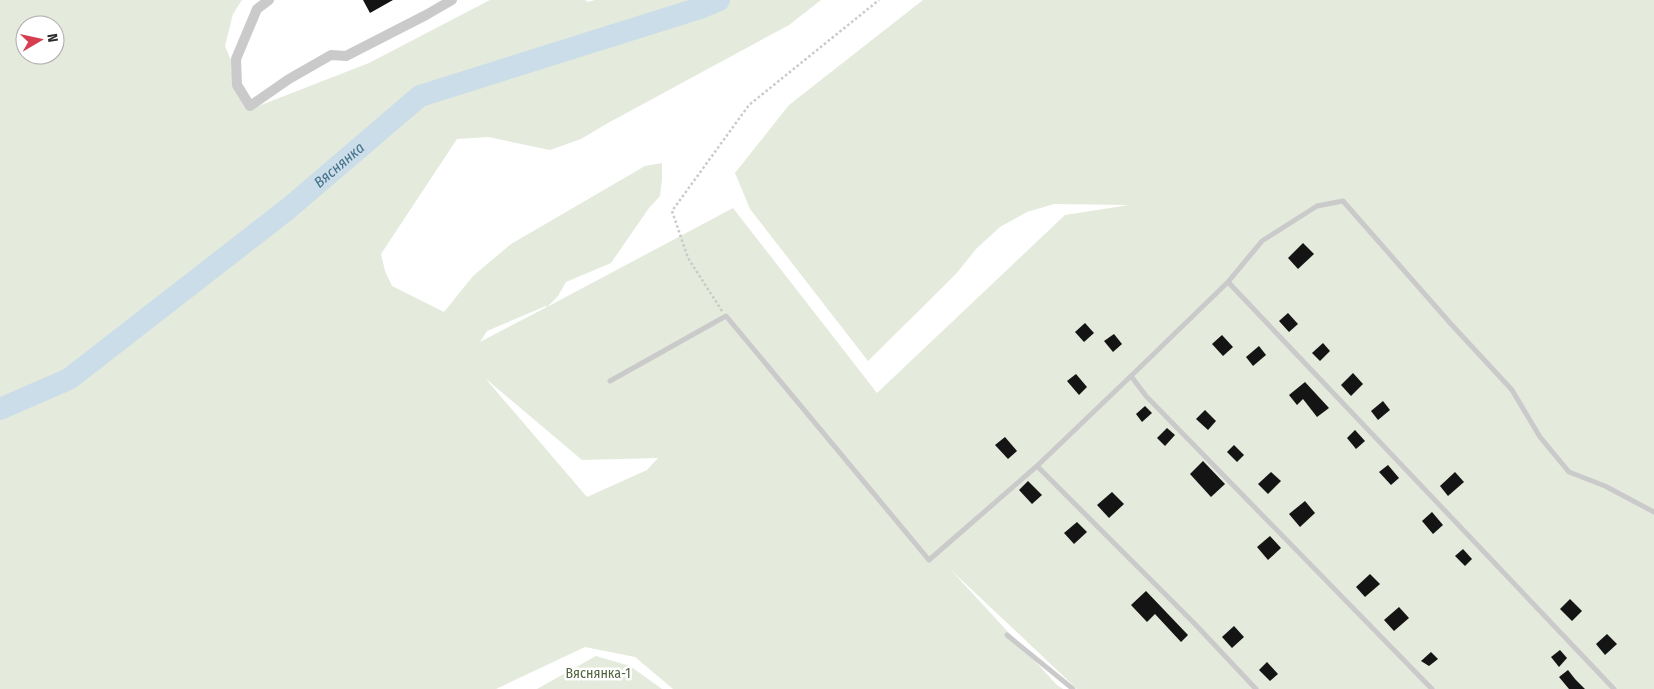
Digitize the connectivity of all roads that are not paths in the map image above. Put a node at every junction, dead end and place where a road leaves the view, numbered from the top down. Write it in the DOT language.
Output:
graph roads {
  1 [pos="269,0"];
  2 [pos="452,0"];
  3 [pos="1228,282"];
  4 [pos="1132,376"];
  5 [pos="610,381"];
  6 [pos="1037,466"];
  7 [pos="1654,512"];
  8 [pos="1007,635"];
  9 [pos="1073,689"];
  10 [pos="1256,689"];
  11 [pos="1432,689"];
  12 [pos="1614,689"];
  1 -- 2 [label="street"];
  3 -- 4 [label="lane"];
  3 -- 7 [label="lane"];
  3 -- 12 [label="lane"];
  4 -- 6 [label="lane"];
  4 -- 11 [label="lane"];
  5 -- 6 [label="lane"];
  6 -- 10 [label="lane"];
  8 -- 9 [label="lane"];
}
